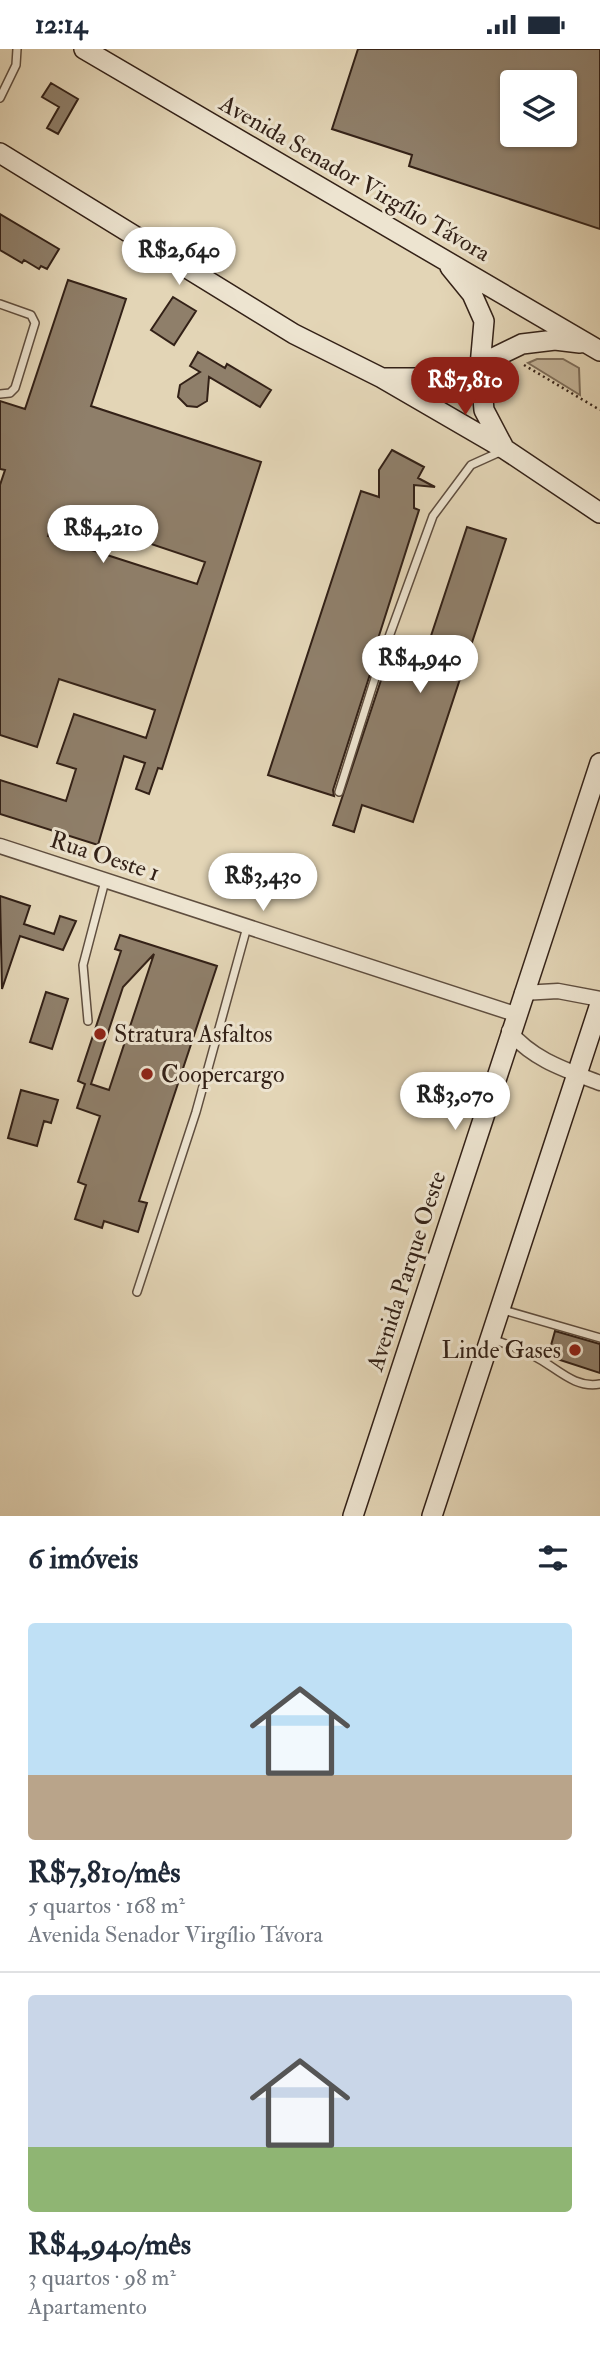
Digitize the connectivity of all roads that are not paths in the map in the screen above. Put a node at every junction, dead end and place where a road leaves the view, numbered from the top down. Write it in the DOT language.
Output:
graph roads {
  1 [pos="17,49"];
  2 [pos="84,49"];
  3 [pos="0,98"];
  4 [pos="0,152"];
  5 [pos="441,255"];
  6 [pos="0,304"];
  7 [pos="595,347"];
  8 [pos="480,366"];
  9 [pos="382,378"];
  10 [pos="0,394"];
  11 [pos="506,450"];
  12 [pos="600,513"];
  13 [pos="600,763"];
  14 [pos="339,792"];
  15 [pos="0,846"];
  16 [pos="105,880"];
  17 [pos="247,926"];
  18 [pos="522,993"];
  19 [pos="600,1001"];
  20 [pos="88,1021"];
  21 [pos="512,1023"];
  22 [pos="578,1074"];
  23 [pos="600,1083"];
  24 [pos="137,1292"];
  25 [pos="500,1309"];
  26 [pos="600,1338"];
  27 [pos="491,1339"];
  28 [pos="600,1384"];
  29 [pos="353,1516"];
  30 [pos="432,1516"];
  1 -- 3 [label="lane"];
  2 -- 5 [label="street, Avenida Senador Virgílio Távora"];
  4 -- 9 [label="street"];
  5 -- 7 [label="street, Avenida Senador Virgílio Távora"];
  5 -- 8 [label="street"];
  6 -- 10 [label="lane"];
  7 -- 8 [label="street"];
  8 -- 9 [label="street"];
  8 -- 11 [label="street"];
  9 -- 11 [label="street"];
  11 -- 12 [label="street"];
  11 -- 14 [label="lane"];
  13 -- 18 [label="street, Avenida Parque Oeste"];
  15 -- 16 [label="street, Rua Oeste 1"];
  16 -- 17 [label="street, Rua Oeste 1"];
  16 -- 20 [label="lane"];
  17 -- 21 [label="street, Rua Oeste 1"];
  17 -- 24 [label="lane"];
  18 -- 19 [label="street"];
  18 -- 21 [label="street, Avenida Parque Oeste"];
  19 -- 22 [label="street"];
  21 -- 22 [label="street"];
  21 -- 29 [label="street, Avenida Parque Oeste"];
  22 -- 23 [label="street"];
  22 -- 25 [label="street"];
  25 -- 26 [label="lane"];
  25 -- 27 [label="street"];
  27 -- 28 [label="lane"];
  27 -- 30 [label="street"];
}
